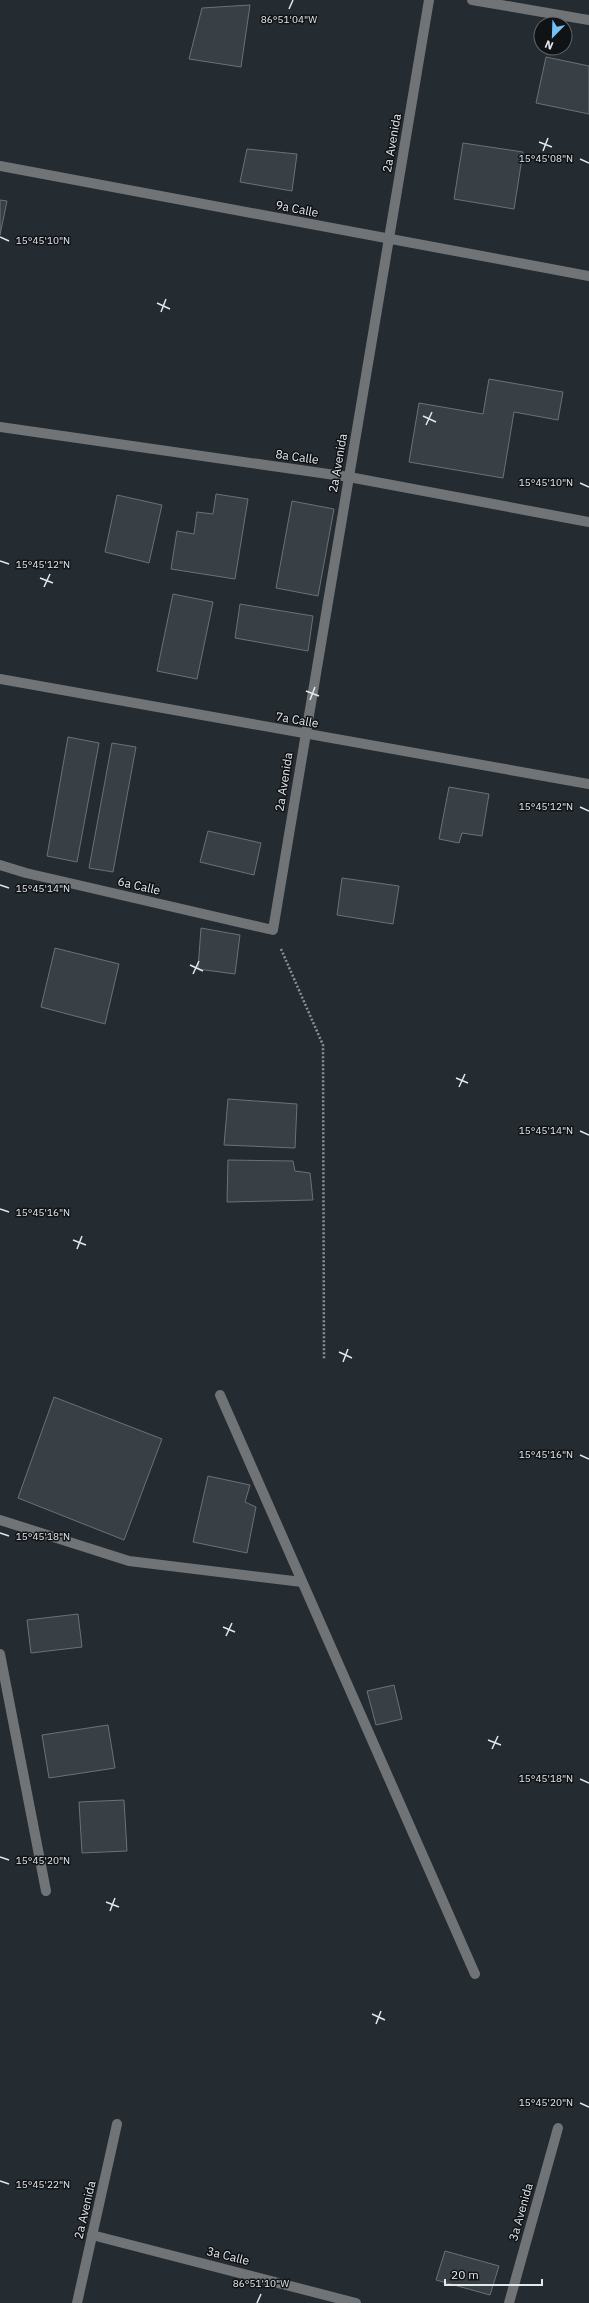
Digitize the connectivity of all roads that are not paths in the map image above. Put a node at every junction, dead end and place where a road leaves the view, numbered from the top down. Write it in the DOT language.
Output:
graph roads {
  1 [pos="429,0"];
  2 [pos="472,0"];
  3 [pos="589,20"];
  4 [pos="0,166"];
  5 [pos="389,240"];
  6 [pos="589,276"];
  7 [pos="0,427"];
  8 [pos="349,477"];
  9 [pos="589,522"];
  10 [pos="0,679"];
  11 [pos="305,735"];
  12 [pos="589,784"];
  13 [pos="0,867"];
  14 [pos="273,930"];
  15 [pos="220,1395"];
  16 [pos="0,1520"];
  17 [pos="302,1582"];
  18 [pos="0,1654"];
  19 [pos="46,1891"];
  20 [pos="475,1974"];
  21 [pos="118,2124"];
  22 [pos="558,2128"];
  23 [pos="92,2235"];
  24 [pos="77,2303"];
  25 [pos="356,2303"];
  26 [pos="509,2303"];
  1 -- 5 [label="street, 2a Avenida"];
  2 -- 3 [label="street"];
  4 -- 5 [label="street, 9a Calle"];
  5 -- 6 [label="street, 9a Calle"];
  5 -- 8 [label="street, 2a Avenida"];
  7 -- 8 [label="street, 8a Calle"];
  8 -- 9 [label="street, 8a Calle"];
  8 -- 11 [label="street, 2a Avenida"];
  10 -- 11 [label="street, 7a Calle"];
  11 -- 12 [label="street, 7a Calle"];
  11 -- 14 [label="street, 2a Avenida"];
  13 -- 14 [label="street, 6a Calle"];
  15 -- 17 [label="street"];
  16 -- 17 [label="street"];
  17 -- 20 [label="street"];
  18 -- 19 [label="street"];
  21 -- 23 [label="street, 2a Avenida"];
  22 -- 26 [label="street, 3a Avenida"];
  23 -- 24 [label="street, 2a Avenida"];
  23 -- 25 [label="street, 3a Calle"];
}
